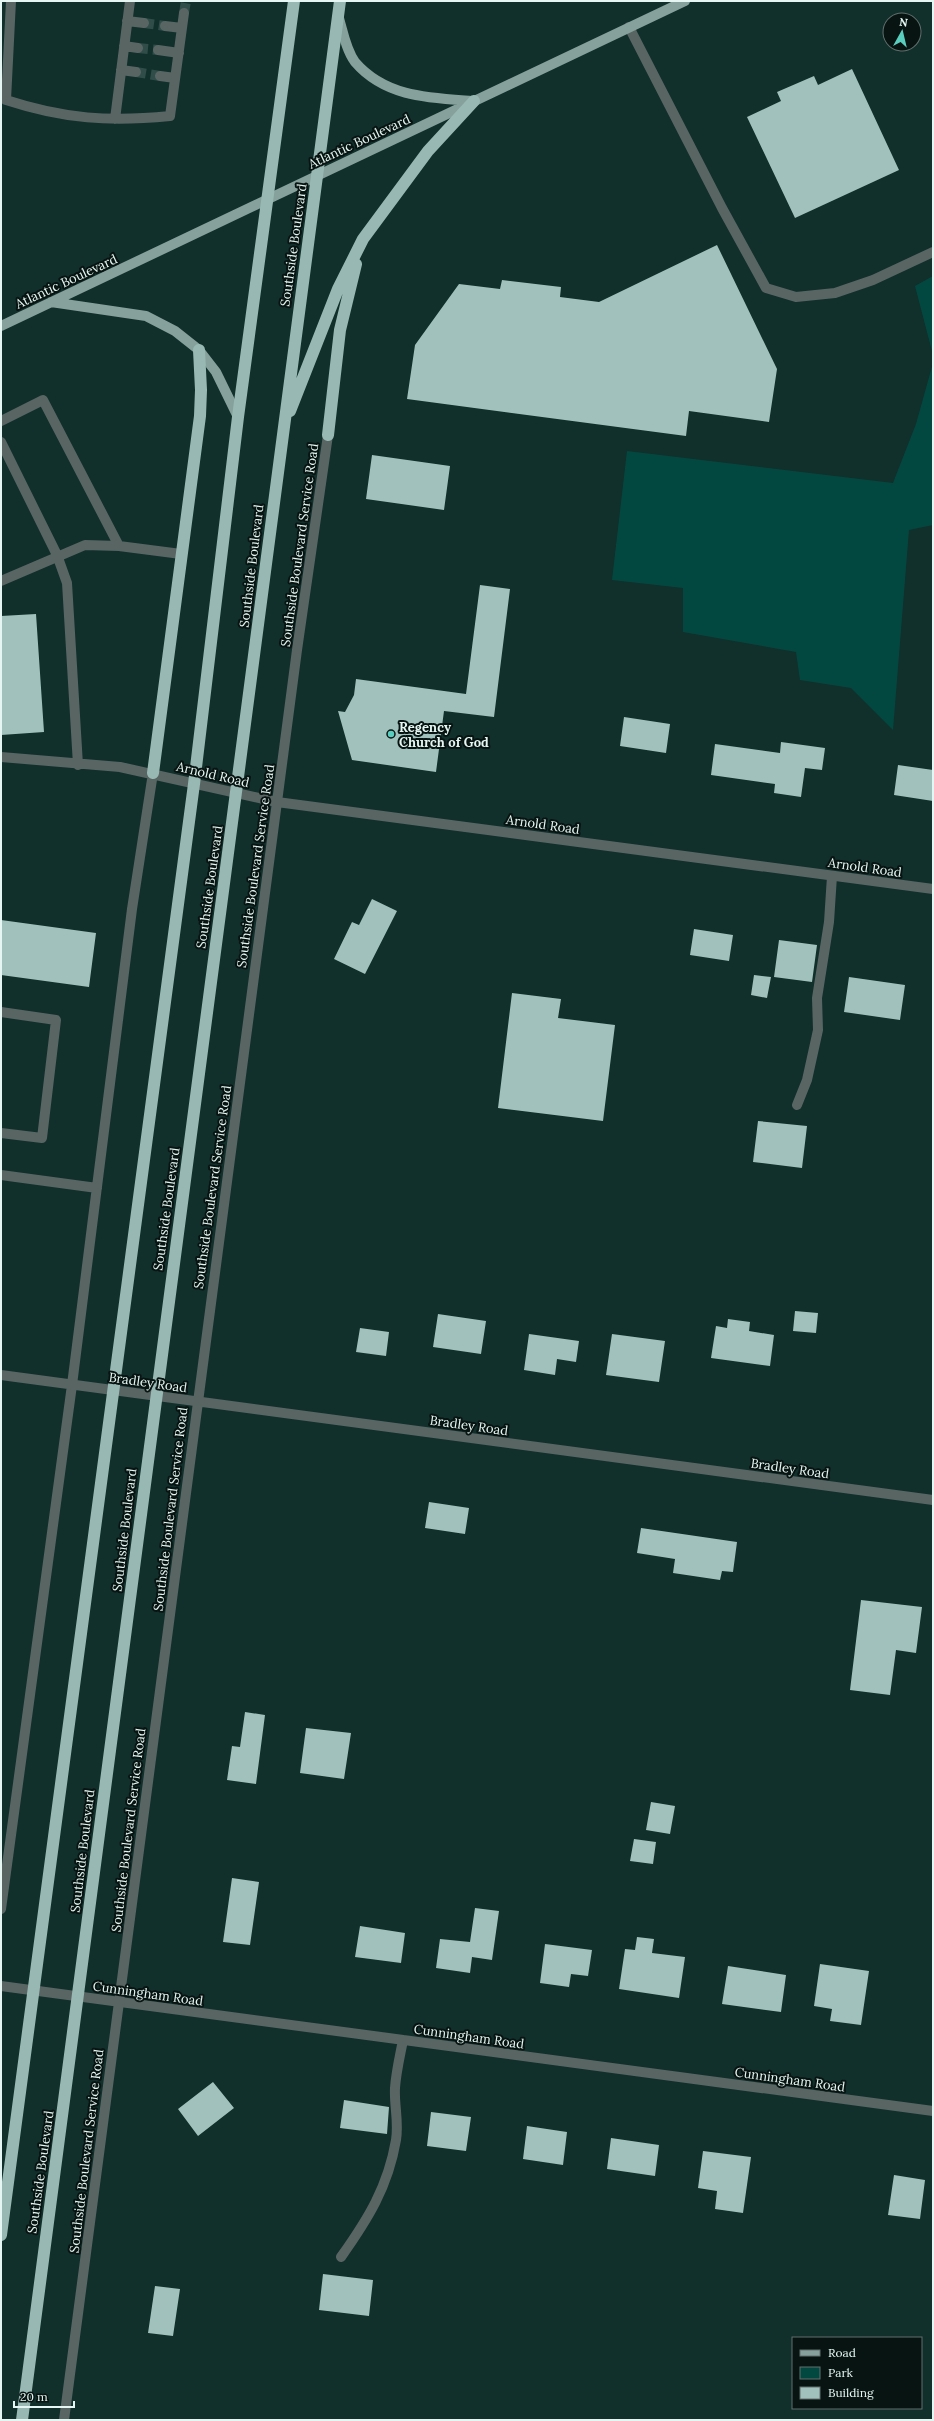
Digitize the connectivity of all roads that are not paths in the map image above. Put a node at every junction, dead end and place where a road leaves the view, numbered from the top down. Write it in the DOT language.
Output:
graph roads {
  1 [pos="11,1"];
  2 [pos="130,1"];
  3 [pos="294,1"];
  4 [pos="340,1"];
  5 [pos="685,1"];
  6 [pos="184,14"];
  7 [pos="338,16"];
  8 [pos="128,21"];
  9 [pos="144,23"];
  10 [pos="165,26"];
  11 [pos="629,27"];
  12 [pos="182,28"];
  13 [pos="124,46"];
  14 [pos="138,48"];
  15 [pos="158,50"];
  16 [pos="179,53"];
  17 [pos="121,70"];
  18 [pos="136,72"];
  19 [pos="160,76"];
  20 [pos="175,78"];
  21 [pos="4,100"];
  22 [pos="474,101"];
  23 [pos="115,119"];
  24 [pos="316,176"];
  25 [pos="267,199"];
  26 [pos="362,239"];
  27 [pos="933,252"];
  28 [pos="51,302"];
  29 [pos="1,326"];
  30 [pos="199,350"];
  31 [pos="238,416"];
  32 [pos="1,421"];
  33 [pos="282,432"];
  34 [pos="328,434"];
  35 [pos="1,442"];
  36 [pos="119,546"];
  37 [pos="181,554"];
  38 [pos="58,555"];
  39 [pos="1,580"];
  40 [pos="1,756"];
  41 [pos="78,764"];
  42 [pos="153,773"];
  43 [pos="194,784"];
  44 [pos="236,792"];
  45 [pos="277,802"];
  46 [pos="832,876"];
  47 [pos="933,890"];
  48 [pos="1,1012"];
  49 [pos="796,1105"];
  50 [pos="1,1132"];
  51 [pos="1,1175"];
  52 [pos="97,1188"];
  53 [pos="1,1375"];
  54 [pos="72,1385"];
  55 [pos="113,1390"];
  56 [pos="155,1396"];
  57 [pos="197,1402"];
  58 [pos="933,1500"];
  59 [pos="1,1909"];
  60 [pos="1,1986"];
  61 [pos="33,1990"];
  62 [pos="78,1996"];
  63 [pos="119,2002"];
  64 [pos="403,2040"];
  65 [pos="933,2111"];
  66 [pos="1,2235"];
  67 [pos="341,2257"];
  68 [pos="22,2420"];
  69 [pos="64,2420"];
  1 -- 21 [label="street"];
  2 -- 8 [label="street"];
  3 -- 25 [label="highway"];
  4 -- 7 [label="highway, Southside Boulevard"];
  5 -- 11 [label="main road, Atlantic Boulevard"];
  6 -- 12 [label="street"];
  7 -- 22 [label="main road"];
  7 -- 24 [label="highway, Southside Boulevard"];
  8 -- 9 [label="street"];
  8 -- 13 [label="street"];
  10 -- 12 [label="street"];
  11 -- 22 [label="main road, Atlantic Boulevard"];
  11 -- 27 [label="street"];
  12 -- 16 [label="street"];
  13 -- 14 [label="street"];
  13 -- 17 [label="street"];
  15 -- 16 [label="street"];
  16 -- 20 [label="street"];
  17 -- 18 [label="street"];
  17 -- 23 [label="street"];
  19 -- 20 [label="street"];
  20 -- 23 [label="street"];
  21 -- 23 [label="street"];
  22 -- 24 [label="main road, Atlantic Boulevard"];
  22 -- 26 [label="highway"];
  24 -- 25 [label="main road, Atlantic Boulevard"];
  24 -- 33 [label="highway, Southside Boulevard"];
  25 -- 28 [label="main road, Atlantic Boulevard"];
  25 -- 31 [label="highway"];
  26 -- 33 [label="highway"];
  26 -- 34 [label="highway"];
  28 -- 29 [label="main road, Atlantic Boulevard"];
  28 -- 30 [label="main road"];
  30 -- 31 [label="main road"];
  30 -- 37 [label="highway"];
  31 -- 43 [label="highway"];
  32 -- 36 [label="street"];
  33 -- 44 [label="highway, Southside Boulevard"];
  34 -- 45 [label="street, Southside Boulevard Service Road"];
  35 -- 38 [label="street"];
  36 -- 37 [label="street"];
  36 -- 38 [label="street"];
  37 -- 42 [label="highway"];
  38 -- 39 [label="street"];
  38 -- 41 [label="street"];
  40 -- 41 [label="street, Arnold Road"];
  41 -- 42 [label="street, Arnold Road"];
  42 -- 43 [label="street, Arnold Road"];
  42 -- 52 [label="street"];
  43 -- 44 [label="street, Arnold Road"];
  43 -- 55 [label="highway"];
  44 -- 45 [label="street, Arnold Road"];
  44 -- 56 [label="highway, Southside Boulevard"];
  45 -- 46 [label="street, Arnold Road"];
  45 -- 57 [label="street, Southside Boulevard Service Road"];
  46 -- 47 [label="street, Arnold Road"];
  46 -- 49 [label="street"];
  48 -- 50 [label="street"];
  51 -- 52 [label="street"];
  52 -- 54 [label="street"];
  53 -- 54 [label="street, Bradley Road"];
  54 -- 55 [label="street, Bradley Road"];
  54 -- 59 [label="street"];
  55 -- 56 [label="street, Bradley Road"];
  55 -- 61 [label="highway"];
  56 -- 57 [label="street, Bradley Road"];
  56 -- 62 [label="highway, Southside Boulevard"];
  57 -- 58 [label="street, Bradley Road"];
  57 -- 63 [label="street, Southside Boulevard Service Road"];
  60 -- 61 [label="street, Cunningham Road"];
  61 -- 62 [label="street, Cunningham Road"];
  61 -- 66 [label="highway"];
  62 -- 63 [label="street, Cunningham Road"];
  62 -- 68 [label="highway, Southside Boulevard"];
  63 -- 64 [label="street, Cunningham Road"];
  63 -- 69 [label="street, Southside Boulevard Service Road"];
  64 -- 65 [label="street, Cunningham Road"];
  64 -- 67 [label="street"];
}
